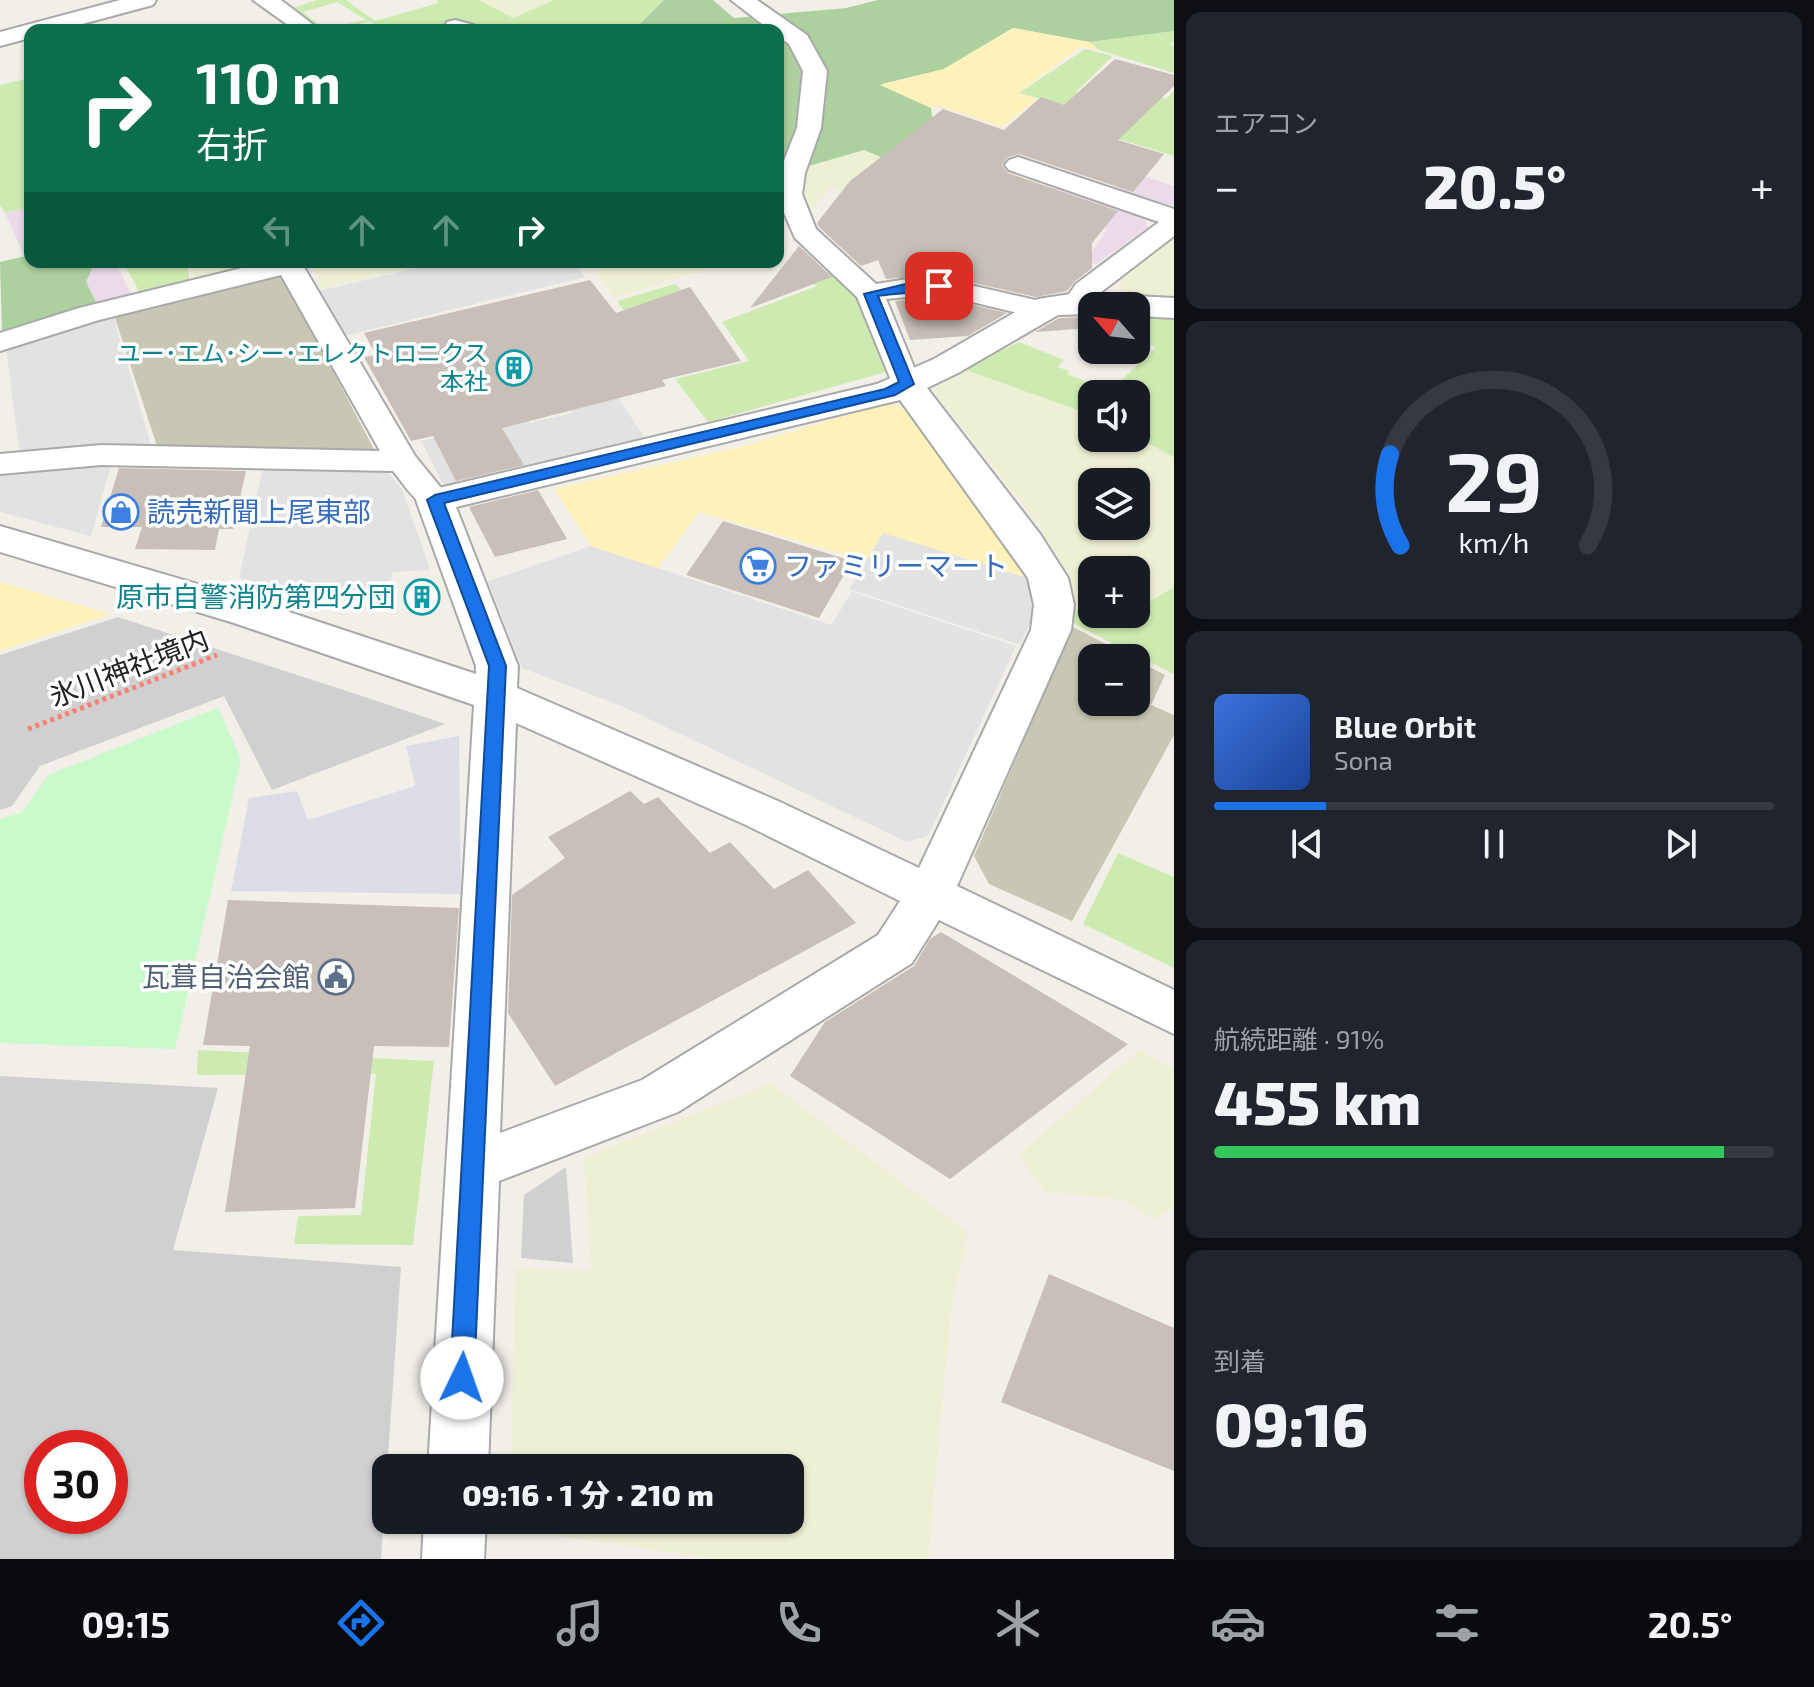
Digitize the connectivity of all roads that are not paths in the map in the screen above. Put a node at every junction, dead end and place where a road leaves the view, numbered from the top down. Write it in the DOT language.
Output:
graph roads {
  1 [pos="145,0"];
  2 [pos="264,0"];
  3 [pos="742,0"];
  4 [pos="55,24"];
  5 [pos="302,24"];
  6 [pos="776,24"];
  7 [pos="784,29"];
  8 [pos="24,32"];
  9 [pos="0,39"];
  10 [pos="1018,165"];
  11 [pos="1174,220"];
  12 [pos="271,268"];
  13 [pos="289,268"];
  14 [pos="870,294"];
  15 [pos="1060,307"];
  16 [pos="1078,307"];
  17 [pos="1150,307"];
  18 [pos="1174,308"];
  19 [pos="0,342"];
  20 [pos="906,384"];
  21 [pos="402,461"];
  22 [pos="0,464"];
  23 [pos="435,500"];
  24 [pos="0,539"];
  25 [pos="497,697"];
  26 [pos="931,893"];
  27 [pos="1174,1013"];
  28 [pos="473,1167"];
  29 [pos="459,1454"];
  30 [pos="454,1534"];
  31 [pos="453,1559"];
  1 -- 4 [label="lane"];
  2 -- 5 [label="lane"];
  3 -- 6 [label="lane"];
  7 -- 14 [label="lane"];
  8 -- 9 [label="lane"];
  10 -- 11 [label="lane"];
  11 -- 15 [label="lane"];
  12 -- 19 [label="lane"];
  13 -- 21 [label="lane"];
  14 -- 15 [label="lane"];
  14 -- 20 [label="lane"];
  15 -- 16 [label="street"];
  15 -- 20 [label="street"];
  17 -- 18 [label="street"];
  20 -- 23 [label="street"];
  20 -- 26 [label="street"];
  21 -- 22 [label="lane"];
  21 -- 23 [label="lane"];
  23 -- 25 [label="street"];
  24 -- 25 [label="street"];
  25 -- 26 [label="street"];
  25 -- 28 [label="street"];
  26 -- 27 [label="street"];
  26 -- 28 [label="street"];
  28 -- 29 [label="street"];
  30 -- 31 [label="street"];
}
